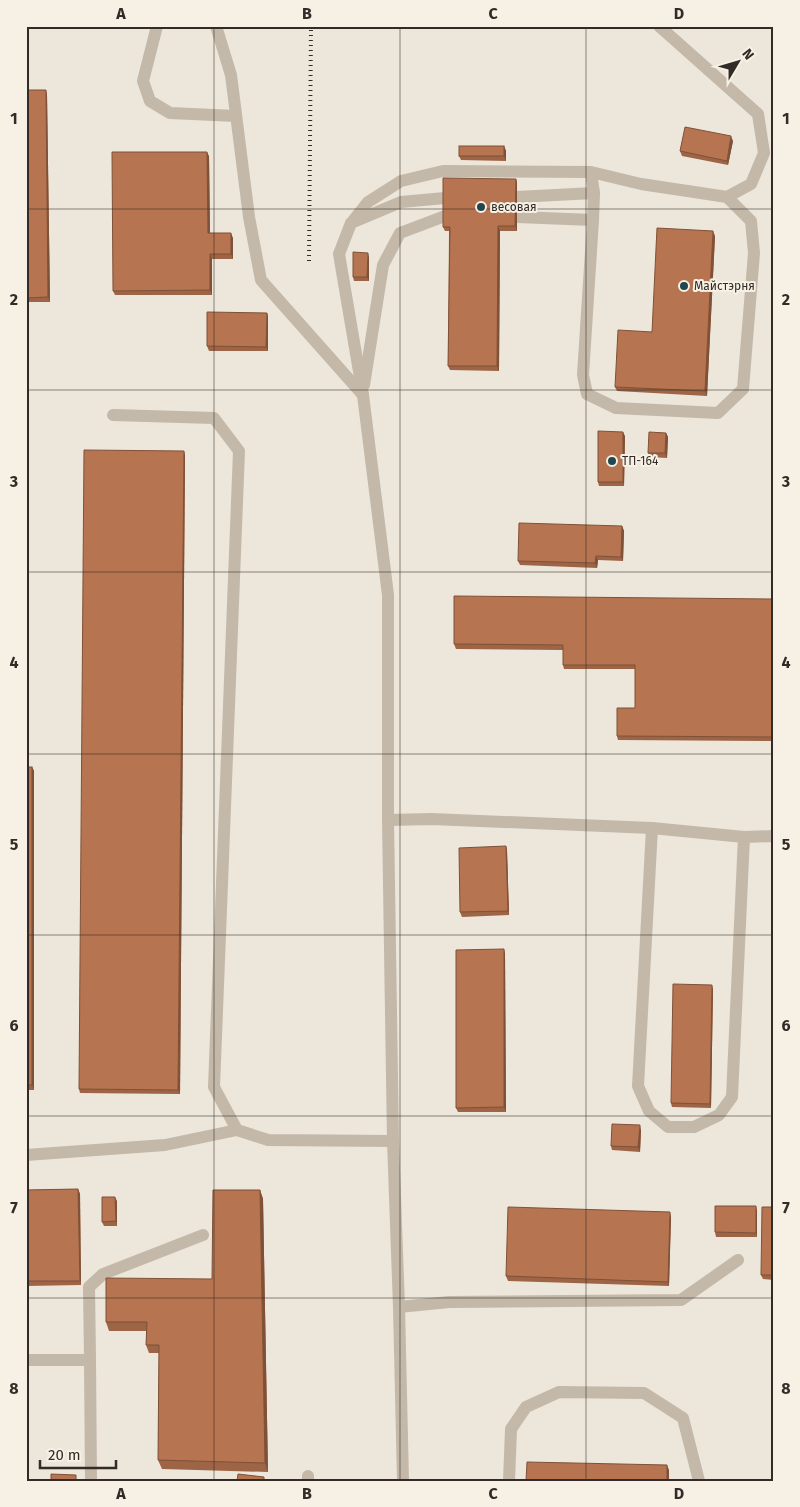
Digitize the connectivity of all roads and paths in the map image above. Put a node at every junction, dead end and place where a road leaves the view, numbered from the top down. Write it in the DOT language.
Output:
graph roads {
  1 [pos="157,26"];
  2 [pos="216,26"];
  3 [pos="659,26"];
  4 [pos="236,116"];
  5 [pos="591,172"];
  6 [pos="594,193"];
  7 [pos="517,197"];
  8 [pos="727,197"];
  9 [pos="445,198"];
  10 [pos="445,216"];
  11 [pos="517,217"];
  12 [pos="593,220"];
  13 [pos="351,223"];
  14 [pos="363,395"];
  15 [pos="113,415"];
  16 [pos="388,820"];
  17 [pos="652,828"];
  18 [pos="774,836"];
  19 [pos="744,837"];
  20 [pos="237,1130"];
  21 [pos="393,1142"];
  22 [pos="26,1155"];
  23 [pos="203,1235"];
  24 [pos="738,1260"];
  25 [pos="399,1307"];
  26 [pos="26,1360"];
  27 [pos="90,1360"];
  28 [pos="90,1481"];
  29 [pos="403,1481"];
  30 [pos="509,1481"];
  31 [pos="699,1481"];
  1 -- 4 [label="lane"];
  2 -- 4 [label="lane"];
  3 -- 8 [label="lane"];
  4 -- 14 [label="lane"];
  5 -- 6 [label="lane"];
  5 -- 8 [label="lane"];
  5 -- 13 [label="lane"];
  6 -- 7 [label="lane"];
  6 -- 12 [label="lane"];
  8 -- 12 [label="lane"];
  9 -- 13 [label="lane"];
  10 -- 14 [label="lane"];
  11 -- 12 [label="lane"];
  13 -- 14 [label="lane"];
  14 -- 16 [label="lane"];
  15 -- 20 [label="lane"];
  16 -- 17 [label="lane"];
  16 -- 21 [label="lane"];
  17 -- 19 [label="lane"];
  17 -- 19 [label="lane"];
  18 -- 19 [label="lane"];
  20 -- 21 [label="lane"];
  20 -- 22 [label="lane"];
  21 -- 25 [label="lane"];
  23 -- 27 [label="lane"];
  24 -- 25 [label="lane"];
  25 -- 29 [label="lane"];
  26 -- 27 [label="lane"];
  27 -- 28 [label="lane"];
  30 -- 31 [label="lane"];
}
